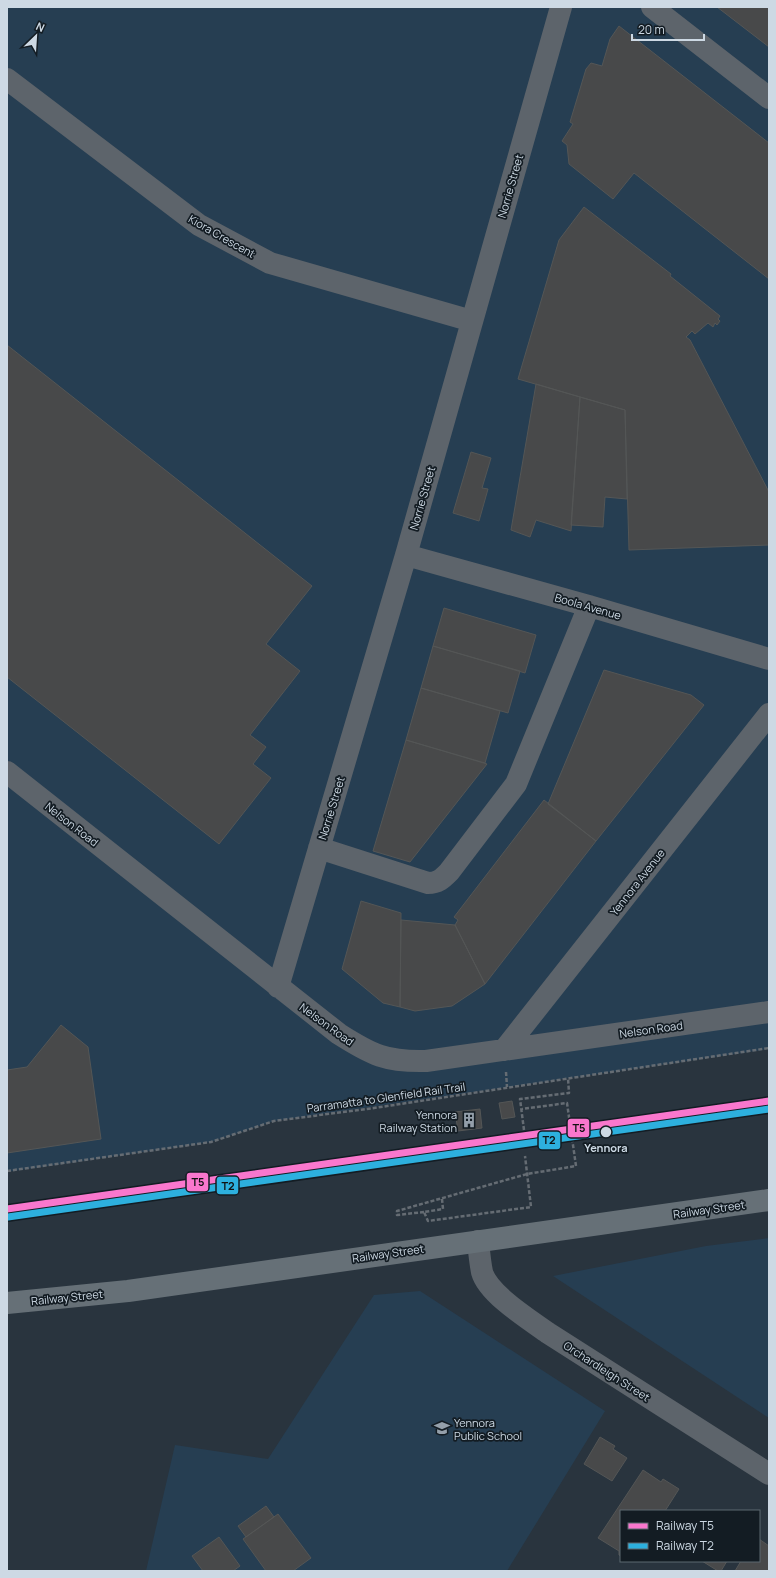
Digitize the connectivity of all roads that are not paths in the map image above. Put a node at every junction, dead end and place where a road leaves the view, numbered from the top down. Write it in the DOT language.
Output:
graph roads {
  1 [pos="560,7"];
  2 [pos="652,7"];
  3 [pos="7,79"];
  4 [pos="769,98"];
  5 [pos="472,321"];
  6 [pos="406,555"];
  7 [pos="589,606"];
  8 [pos="769,659"];
  9 [pos="769,714"];
  10 [pos="7,772"];
  11 [pos="319,848"];
  12 [pos="278,986"];
  13 [pos="769,1012"];
  14 [pos="504,1050"];
  15 [pos="769,1200"];
  16 [pos="478,1241"];
  17 [pos="7,1303"];
  18 [pos="769,1474"];
  1 -- 5 [label="street, Norrie Street"];
  2 -- 4 [label="street"];
  3 -- 5 [label="street, Kiora Crescent"];
  5 -- 6 [label="street, Norrie Street"];
  6 -- 7 [label="street, Boola Avenue"];
  6 -- 11 [label="street, Norrie Street"];
  7 -- 8 [label="street, Boola Avenue"];
  7 -- 11 [label="street"];
  9 -- 14 [label="street, Yennora Avenue"];
  10 -- 12 [label="street, Nelson Road"];
  11 -- 12 [label="street, Norrie Street"];
  12 -- 14 [label="street, Nelson Road"];
  13 -- 14 [label="street, Nelson Road"];
  15 -- 16 [label="main road, Railway Street"];
  16 -- 17 [label="main road, Railway Street"];
  16 -- 18 [label="street, Orchardleigh Street"];
}
